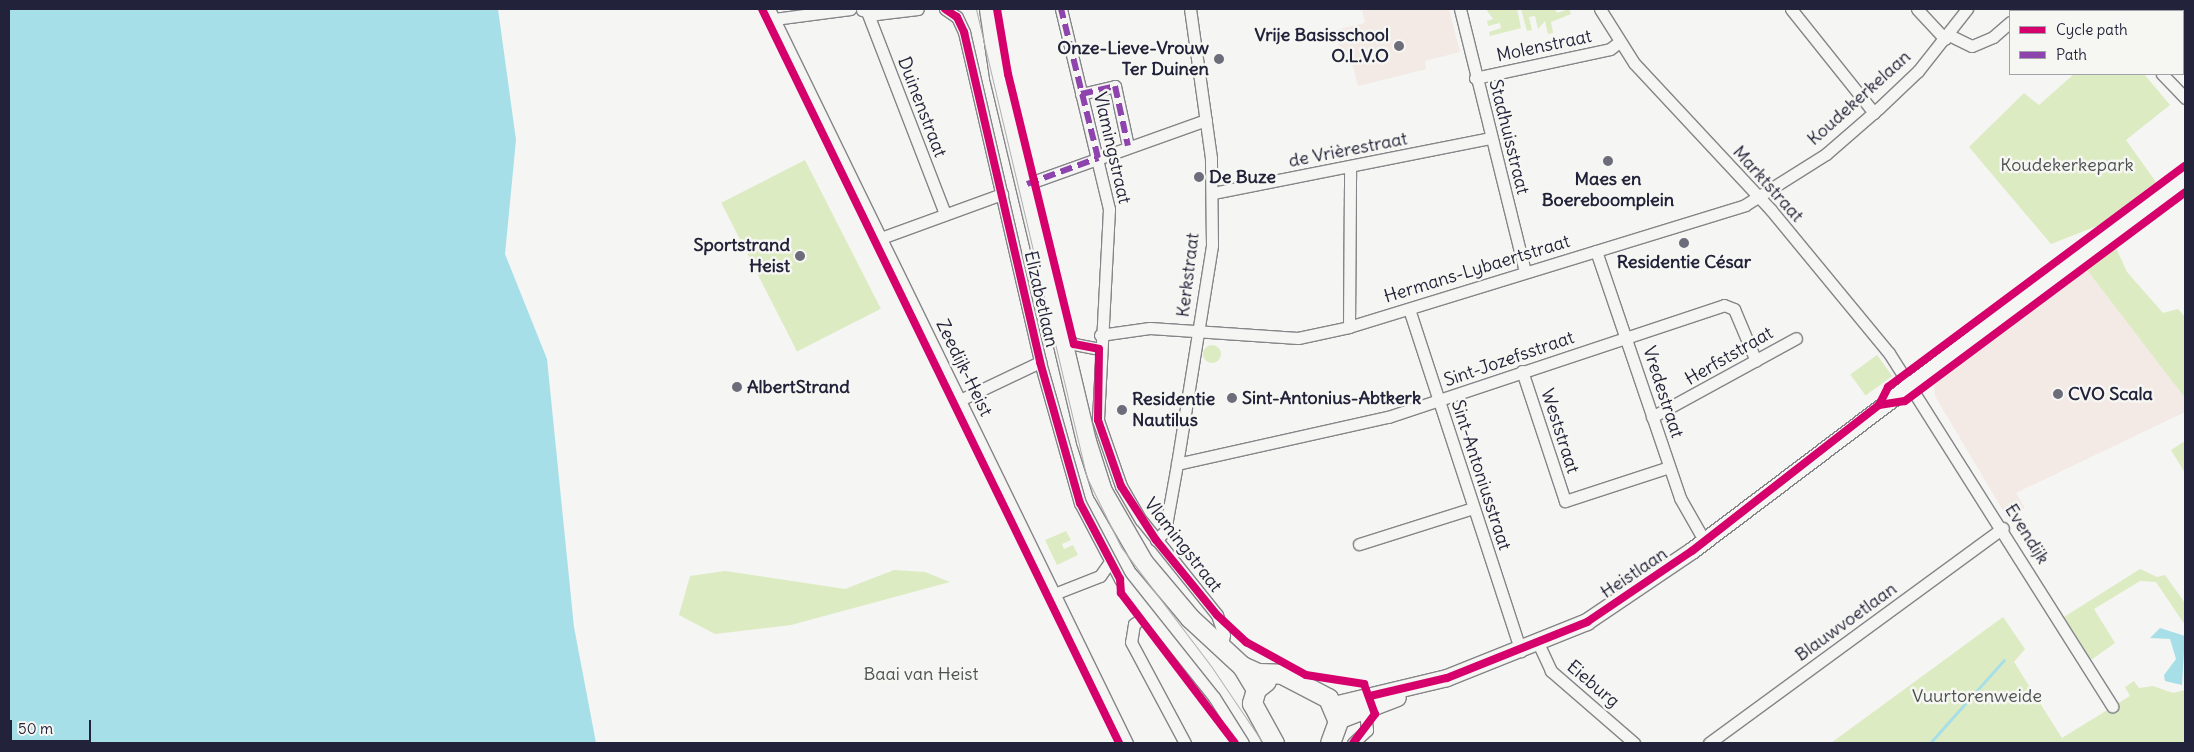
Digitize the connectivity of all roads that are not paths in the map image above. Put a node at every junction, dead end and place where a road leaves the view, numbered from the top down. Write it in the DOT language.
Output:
graph roads {
  1 [pos="850,9"];
  2 [pos="918,9"];
  3 [pos="945,9"];
  4 [pos="989,9"];
  5 [pos="1061,9"];
  6 [pos="1190,9"];
  7 [pos="1460,9"];
  8 [pos="1600,9"];
  9 [pos="1791,9"];
  10 [pos="1917,9"];
  11 [pos="1967,9"];
  12 [pos="865,10"];
  13 [pos="772,14"];
  14 [pos="2009,23"];
  15 [pos="1947,37"];
  16 [pos="1618,43"];
  17 [pos="2163,75"];
  18 [pos="1475,78"];
  19 [pos="1081,94"];
  20 [pos="2185,98"];
  21 [pos="1874,113"];
  22 [pos="1206,120"];
  23 [pos="1490,138"];
  24 [pos="1128,146"];
  25 [pos="1098,158"];
  26 [pos="1350,169"];
  27 [pos="2185,178"];
  28 [pos="1027,184"];
  29 [pos="1213,193"];
  30 [pos="1002,194"];
  31 [pos="1760,199"];
  32 [pos="945,214"];
  33 [pos="881,238"];
  34 [pos="1596,251"];
  35 [pos="1525,272"];
  36 [pos="1409,309"];
  37 [pos="1349,327"];
  38 [pos="1062,333"];
  39 [pos="1198,333"];
  40 [pos="1100,335"];
  41 [pos="1796,338"];
  42 [pos="1627,339"];
  43 [pos="1099,348"];
  44 [pos="1756,361"];
  45 [pos="1040,362"];
  46 [pos="1522,372"];
  47 [pos="1910,383"];
  48 [pos="960,400"];
  49 [pos="1438,402"];
  50 [pos="1652,416"];
  51 [pos="1177,464"];
  52 [pos="1669,467"];
  53 [pos="1474,508"];
  54 [pos="2003,528"];
  55 [pos="1156,540"];
  56 [pos="1704,540"];
  57 [pos="1358,544"];
  58 [pos="1110,562"];
  59 [pos="1054,594"];
  60 [pos="1146,615"];
  61 [pos="1539,645"];
  62 [pos="1221,648"];
  63 [pos="1521,651"];
  64 [pos="1242,666"];
  65 [pos="1282,674"];
  66 [pos="1256,689"];
  67 [pos="1412,689"];
  68 [pos="2112,706"];
  69 [pos="1365,712"];
  70 [pos="1336,713"];
  71 [pos="1269,736"];
  72 [pos="1126,743"];
  73 [pos="1185,743"];
  74 [pos="1243,743"];
  75 [pos="1284,743"];
  76 [pos="1330,743"];
  77 [pos="1353,743"];
  78 [pos="1634,743"];
  79 [pos="1710,743"];
  1 -- 13 [label="street"];
  2 -- 12 [label="street"];
  3 -- 30 [label="street, Elizabetlaan"];
  4 -- 28 [label="main road"];
  5 -- 19 [label="street, Vlamingstraat"];
  6 -- 22 [label="street, Kerkstraat"];
  7 -- 18 [label="street, Stadhuisstraat"];
  8 -- 16 [label="street, Marktstraat"];
  9 -- 21 [label="street"];
  10 -- 15 [label="street"];
  11 -- 15 [label="street, Koudekerkelaan"];
  12 -- 32 [label="street, Duinenstraat"];
  13 -- 33 [label="street, Zeedijk-Heist"];
  14 -- 15 [label="street"];
  15 -- 21 [label="street, Koudekerkelaan"];
  16 -- 18 [label="street, Molenstraat"];
  16 -- 31 [label="street, Marktstraat"];
  17 -- 20 [label="street"];
  18 -- 23 [label="street, Stadhuisstraat"];
  19 -- 24 [label="street"];
  19 -- 25 [label="street, Vlamingstraat"];
  21 -- 31 [label="street, Koudekerkelaan"];
  22 -- 24 [label="street"];
  22 -- 29 [label="street, Kerkstraat"];
  23 -- 26 [label="street, de Vrièrestraat"];
  23 -- 35 [label="street, Stadhuisstraat"];
  24 -- 25 [label="street"];
  25 -- 28 [label="street"];
  25 -- 40 [label="street, Vlamingstraat"];
  26 -- 29 [label="street, de Vrièrestraat"];
  26 -- 37 [label="street"];
  27 -- 47 [label="main road, Heistlaan"];
  28 -- 38 [label="main road"];
  29 -- 39 [label="street, Kerkstraat"];
  30 -- 32 [label="street"];
  30 -- 45 [label="street, Elizabetlaan"];
  31 -- 34 [label="street, Hermans-Lybaertstraat"];
  31 -- 47 [label="street, Marktstraat"];
  32 -- 33 [label="street"];
  33 -- 48 [label="street, Zeedijk-Heist"];
  34 -- 35 [label="street, Hermans-Lybaertstraat"];
  34 -- 42 [label="street, Vredestraat"];
  35 -- 36 [label="street, Hermans-Lybaertstraat"];
  36 -- 37 [label="street, Hermans-Lybaertstraat"];
  36 -- 49 [label="street, Sint-Antoniusstraat"];
  37 -- 39 [label="street, Hermans-Lybaertstraat"];
  38 -- 43 [label="street"];
  38 -- 62 [label="main road"];
  39 -- 40 [label="street, Hermans-Lybaertstraat"];
  39 -- 51 [label="street, Kerkstraat"];
  40 -- 43 [label="street, Vlamingstraat"];
  41 -- 44 [label="street, Herfststraat"];
  42 -- 44 [label="street, Sint-Jozefsstraat"];
  42 -- 46 [label="street, Sint-Jozefsstraat"];
  42 -- 50 [label="street, Vredestraat"];
  43 -- 55 [label="street, Vlamingstraat"];
  44 -- 50 [label="street, Herfststraat"];
  45 -- 48 [label="street"];
  45 -- 58 [label="street, Elizabetlaan"];
  46 -- 49 [label="street, Sint-Jozefsstraat"];
  46 -- 52 [label="street, Weststraat"];
  47 -- 54 [label="street, Evendijk"];
  47 -- 56 [label="main road, Heistlaan"];
  48 -- 59 [label="street, Zeedijk-Heist"];
  49 -- 51 [label="street, Sint-Jozefsstraat"];
  49 -- 53 [label="street, Sint-Antoniusstraat"];
  50 -- 52 [label="street, Vredestraat"];
  51 -- 55 [label="street, Kerkstraat"];
  52 -- 56 [label="street, Vredestraat"];
  53 -- 57 [label="street"];
  53 -- 63 [label="street, Sint-Antoniusstraat"];
  54 -- 68 [label="street, Evendijk"];
  54 -- 79 [label="street, Blauwvoetlaan"];
  55 -- 62 [label="street, Vlamingstraat"];
  56 -- 61 [label="main road, Heistlaan"];
  58 -- 59 [label="street"];
  58 -- 60 [label="street, Elizabetlaan"];
  59 -- 72 [label="street, Zeedijk-Heist"];
  60 -- 73 [label="street"];
  60 -- 74 [label="street, Elizabetlaan"];
  61 -- 63 [label="main road, Heistlaan"];
  61 -- 78 [label="street, Eieburg"];
  62 -- 64 [label="main road"];
  63 -- 67 [label="main road, Heistlaan"];
  64 -- 65 [label="main road"];
  64 -- 66 [label="main road"];
  65 -- 66 [label="main road"];
  65 -- 70 [label="main road"];
  66 -- 71 [label="main road"];
  67 -- 69 [label="main road, Heistlaan"];
  67 -- 70 [label="main road, Heistlaan"];
  69 -- 70 [label="main road, Heistlaan"];
  69 -- 77 [label="street"];
  70 -- 76 [label="main road"];
  71 -- 75 [label="main road"];
}
